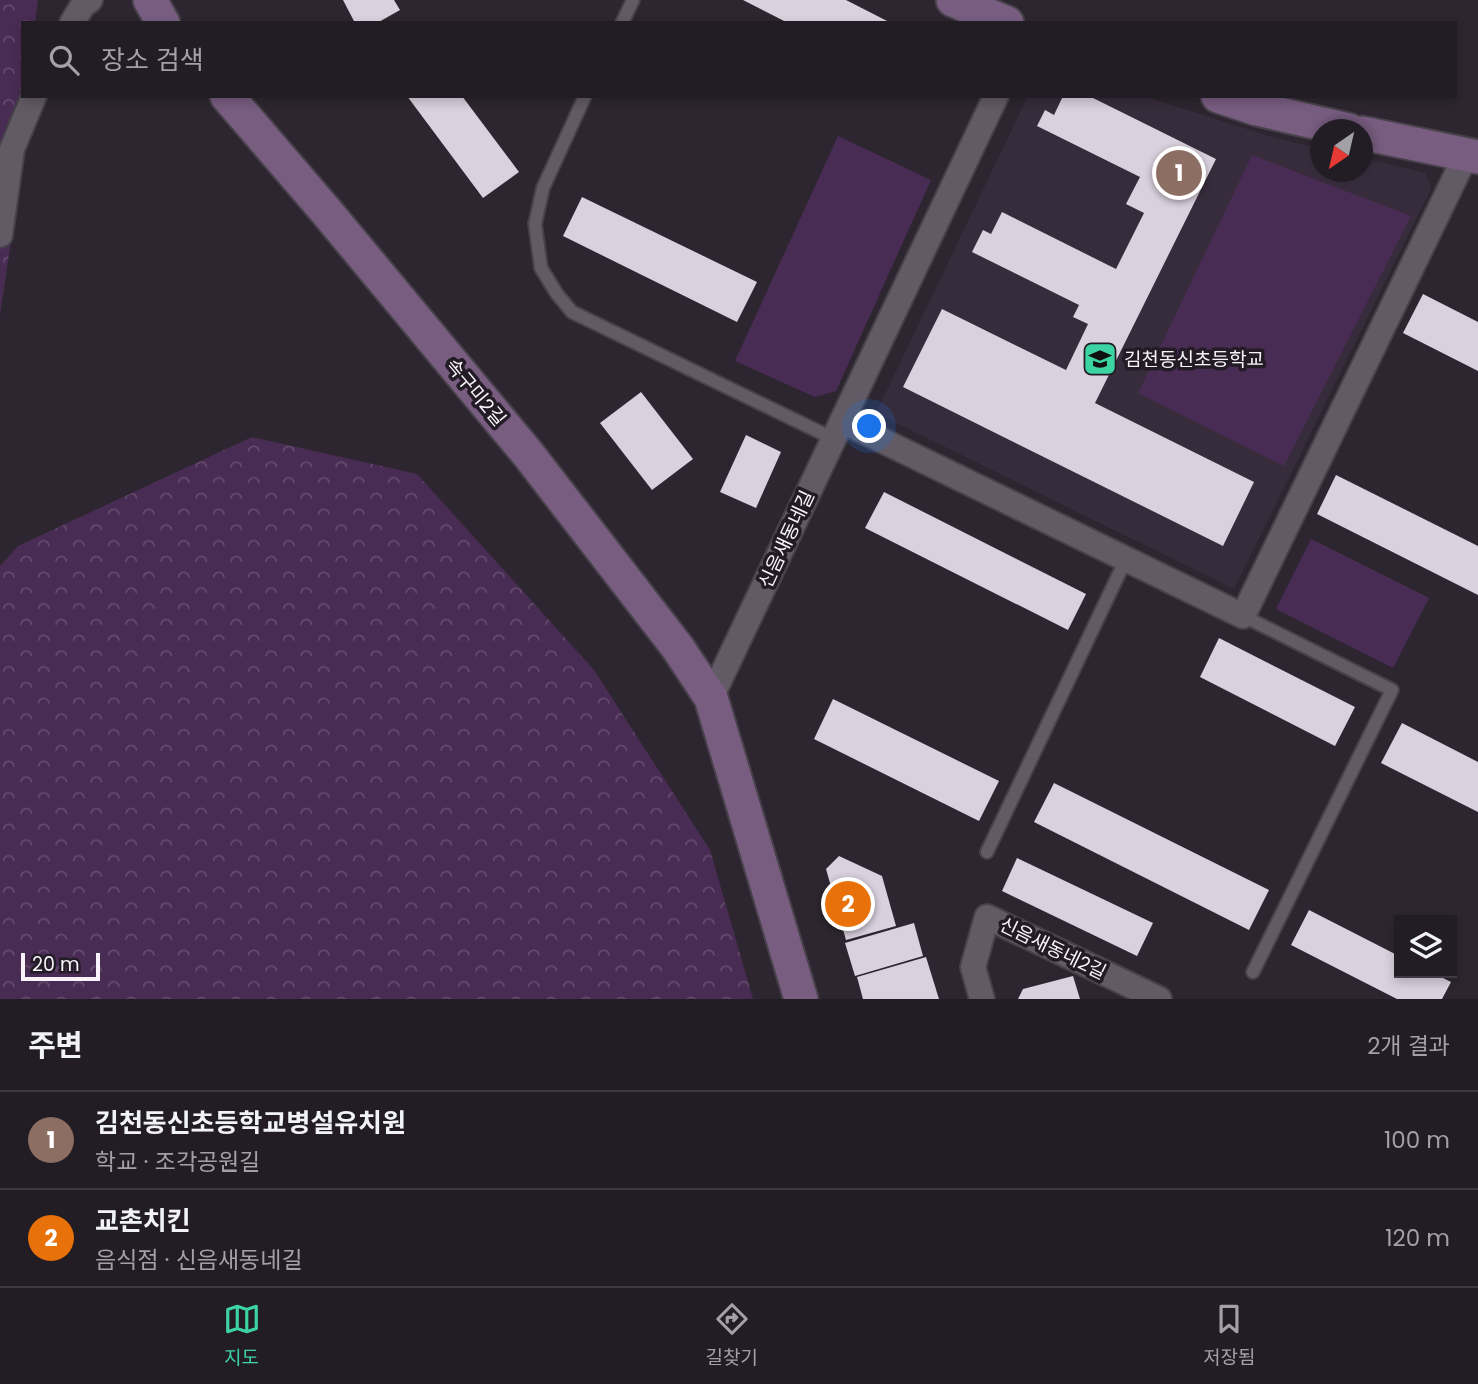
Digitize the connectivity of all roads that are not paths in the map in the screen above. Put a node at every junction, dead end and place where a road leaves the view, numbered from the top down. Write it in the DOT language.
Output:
graph roads {
  1 [pos="90,0"];
  2 [pos="150,0"];
  3 [pos="633,0"];
  4 [pos="953,0"];
  5 [pos="73,21"];
  6 [pos="162,21"];
  7 [pos="623,21"];
  8 [pos="1002,21"];
  9 [pos="33,98"];
  10 [pos="229,98"];
  11 [pos="584,98"];
  12 [pos="995,98"];
  13 [pos="1224,98"];
  14 [pos="1310,122"];
  15 [pos="1373,134"];
  16 [pos="1472,156"];
  17 [pos="0,234"];
  18 [pos="838,430"];
  19 [pos="1126,559"];
  20 [pos="1243,616"];
  21 [pos="711,698"];
  22 [pos="986,852"];
  23 [pos="1253,972"];
  24 [pos="801,999"];
  25 [pos="982,999"];
  26 [pos="1159,999"];
  1 -- 5 [label="street"];
  2 -- 6 [label="street"];
  3 -- 7 [label="lane"];
  4 -- 8 [label="street"];
  9 -- 17 [label="street"];
  10 -- 21 [label="street, 속구미2길"];
  11 -- 18 [label="lane"];
  12 -- 18 [label="street, 신음새동네길"];
  13 -- 14 [label="street"];
  15 -- 16 [label="street"];
  16 -- 20 [label="street"];
  18 -- 19 [label="street"];
  18 -- 21 [label="street, 신음새동네길"];
  19 -- 20 [label="street"];
  19 -- 22 [label="lane"];
  20 -- 23 [label="lane"];
  21 -- 24 [label="street"];
  25 -- 26 [label="street, 신음새동네2길"];
}
